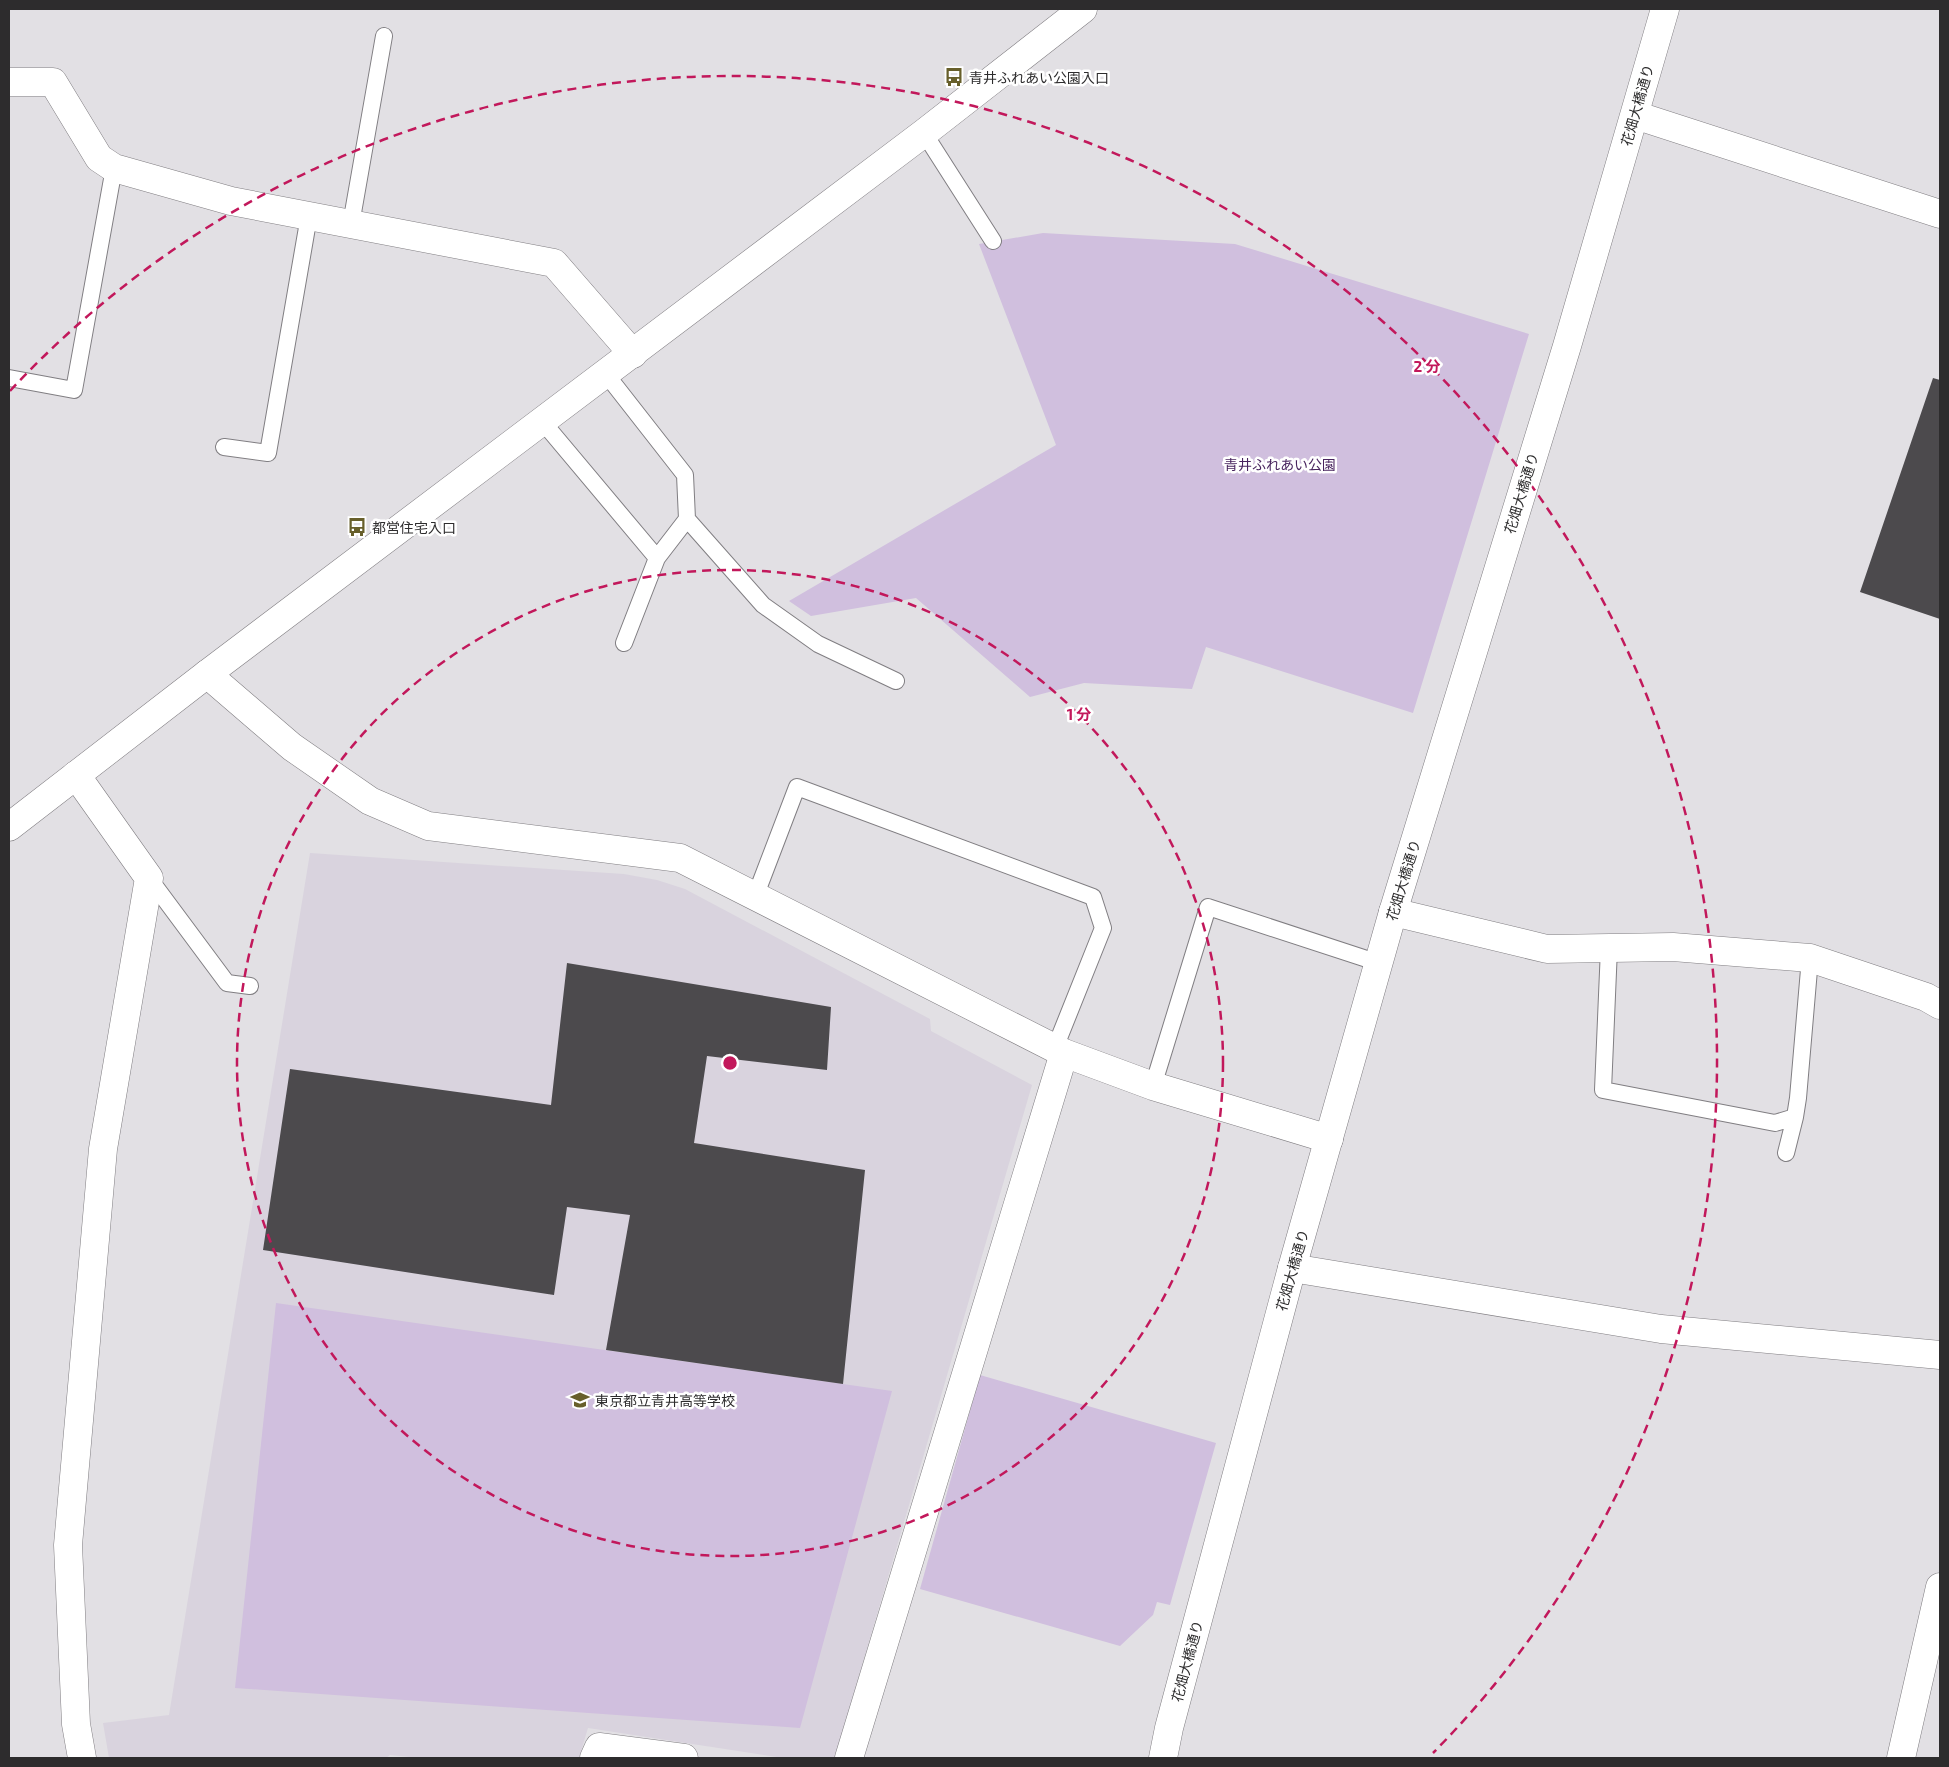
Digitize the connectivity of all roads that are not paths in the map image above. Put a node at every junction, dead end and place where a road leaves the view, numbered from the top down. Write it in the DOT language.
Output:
graph roads {
  1 [pos="1083,9"];
  2 [pos="1665,9"];
  3 [pos="384,36"];
  4 [pos="9,82"];
  5 [pos="1634,115"];
  6 [pos="924,133"];
  7 [pos="114,168"];
  8 [pos="1940,214"];
  9 [pos="309,216"];
  10 [pos="351,224"];
  11 [pos="993,241"];
  12 [pos="632,354"];
  13 [pos="606,374"];
  14 [pos="9,378"];
  15 [pos="542,421"];
  16 [pos="224,447"];
  17 [pos="688,519"];
  18 [pos="657,558"];
  19 [pos="624,643"];
  20 [pos="207,674"];
  21 [pos="896,681"];
  22 [pos="76,775"];
  23 [pos="9,827"];
  24 [pos="149,878"];
  25 [pos="755,897"];
  26 [pos="1393,912"];
  27 [pos="1609,948"];
  28 [pos="1810,958"];
  29 [pos="1379,963"];
  30 [pos="250,986"];
  31 [pos="1940,1005"];
  32 [pos="1059,1051"];
  33 [pos="1153,1086"];
  34 [pos="1795,1117"];
  35 [pos="1329,1140"];
  36 [pos="1786,1153"];
  37 [pos="1292,1268"];
  38 [pos="1940,1355"];
  39 [pos="1940,1587"];
  40 [pos="82,1758"];
  41 [pos="594,1758"];
  42 [pos="684,1758"];
  43 [pos="849,1758"];
  44 [pos="1163,1758"];
  45 [pos="1901,1758"];
  1 -- 6 [label="street"];
  2 -- 5 [label="street, 花畑大橋通り"];
  3 -- 10 [label="lane"];
  4 -- 7 [label="street"];
  5 -- 8 [label="street"];
  5 -- 26 [label="street, 花畑大橋通り"];
  6 -- 11 [label="lane"];
  6 -- 12 [label="street"];
  7 -- 9 [label="street"];
  7 -- 14 [label="lane"];
  9 -- 10 [label="street"];
  9 -- 16 [label="lane"];
  10 -- 12 [label="street"];
  12 -- 13 [label="street"];
  13 -- 15 [label="street"];
  13 -- 17 [label="lane"];
  15 -- 18 [label="lane"];
  15 -- 20 [label="street"];
  17 -- 18 [label="lane"];
  17 -- 21 [label="lane"];
  18 -- 19 [label="lane"];
  20 -- 22 [label="street"];
  20 -- 25 [label="street"];
  22 -- 23 [label="street"];
  22 -- 24 [label="street"];
  24 -- 30 [label="lane"];
  24 -- 40 [label="street"];
  25 -- 32 [label="street"];
  25 -- 32 [label="lane"];
  26 -- 27 [label="street"];
  26 -- 29 [label="street, 花畑大橋通り"];
  27 -- 28 [label="street"];
  27 -- 34 [label="lane"];
  28 -- 31 [label="street"];
  28 -- 34 [label="lane"];
  29 -- 33 [label="lane"];
  29 -- 35 [label="street, 花畑大橋通り"];
  32 -- 33 [label="street"];
  32 -- 43 [label="street"];
  33 -- 35 [label="street"];
  34 -- 36 [label="lane"];
  35 -- 37 [label="street, 花畑大橋通り"];
  37 -- 38 [label="street"];
  37 -- 44 [label="street, 花畑大橋通り"];
  39 -- 45 [label="street"];
  41 -- 42 [label="street"];
}
